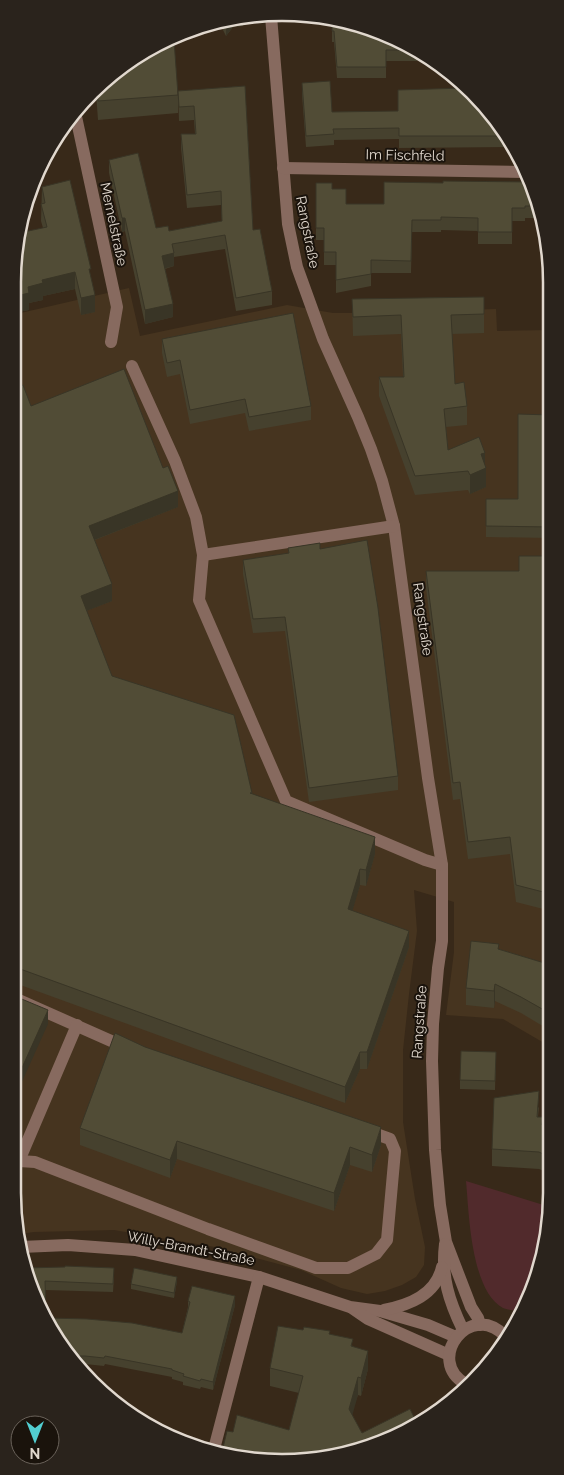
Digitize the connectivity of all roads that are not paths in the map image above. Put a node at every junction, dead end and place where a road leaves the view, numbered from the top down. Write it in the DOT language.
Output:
graph roads {
  1 [pos="271,22"];
  2 [pos="76,122"];
  3 [pos="283,168"];
  4 [pos="518,172"];
  5 [pos="111,342"];
  6 [pos="132,366"];
  7 [pos="394,526"];
  8 [pos="203,555"];
  9 [pos="442,865"];
  10 [pos="21,1001"];
  11 [pos="77,1026"];
  12 [pos="139,1053"];
  13 [pos="354,1126"];
  14 [pos="21,1153"];
  15 [pos="21,1163"];
  16 [pos="446,1242"];
  17 [pos="27,1247"];
  18 [pos="443,1262"];
  19 [pos="259,1277"];
  20 [pos="350,1307"];
  21 [pos="380,1311"];
  22 [pos="480,1324"];
  23 [pos="502,1333"];
  24 [pos="460,1334"];
  25 [pos="449,1355"];
  26 [pos="462,1381"];
  27 [pos="215,1445"];
  1 -- 3 [label="street, Rangstraße"];
  2 -- 5 [label="street, Memelstraße"];
  3 -- 4 [label="street, Im Fischfeld"];
  3 -- 7 [label="street, Rangstraße"];
  6 -- 8 [label="street"];
  7 -- 8 [label="street"];
  7 -- 9 [label="street, Rangstraße"];
  8 -- 9 [label="street"];
  9 -- 16 [label="street, Rangstraße"];
  10 -- 11 [label="street"];
  11 -- 12 [label="street"];
  11 -- 14 [label="street"];
  13 -- 15 [label="street"];
  16 -- 18 [label="street, Rangstraße"];
  16 -- 22 [label="street, Rangstraße"];
  17 -- 19 [label="street, Willy-Brandt-Straße"];
  18 -- 21 [label="street"];
  18 -- 24 [label="street, Rangstraße"];
  19 -- 20 [label="street, Willy-Brandt-Straße"];
  19 -- 27 [label="street"];
  20 -- 21 [label="street, Willy-Brandt-Straße"];
  20 -- 25 [label="street, Willy-Brandt-Straße"];
  21 -- 24 [label="street, Willy-Brandt-Straße"];
  22 -- 23 [label="street"];
  22 -- 24 [label="street"];
  24 -- 25 [label="street"];
  25 -- 26 [label="street"];
}
